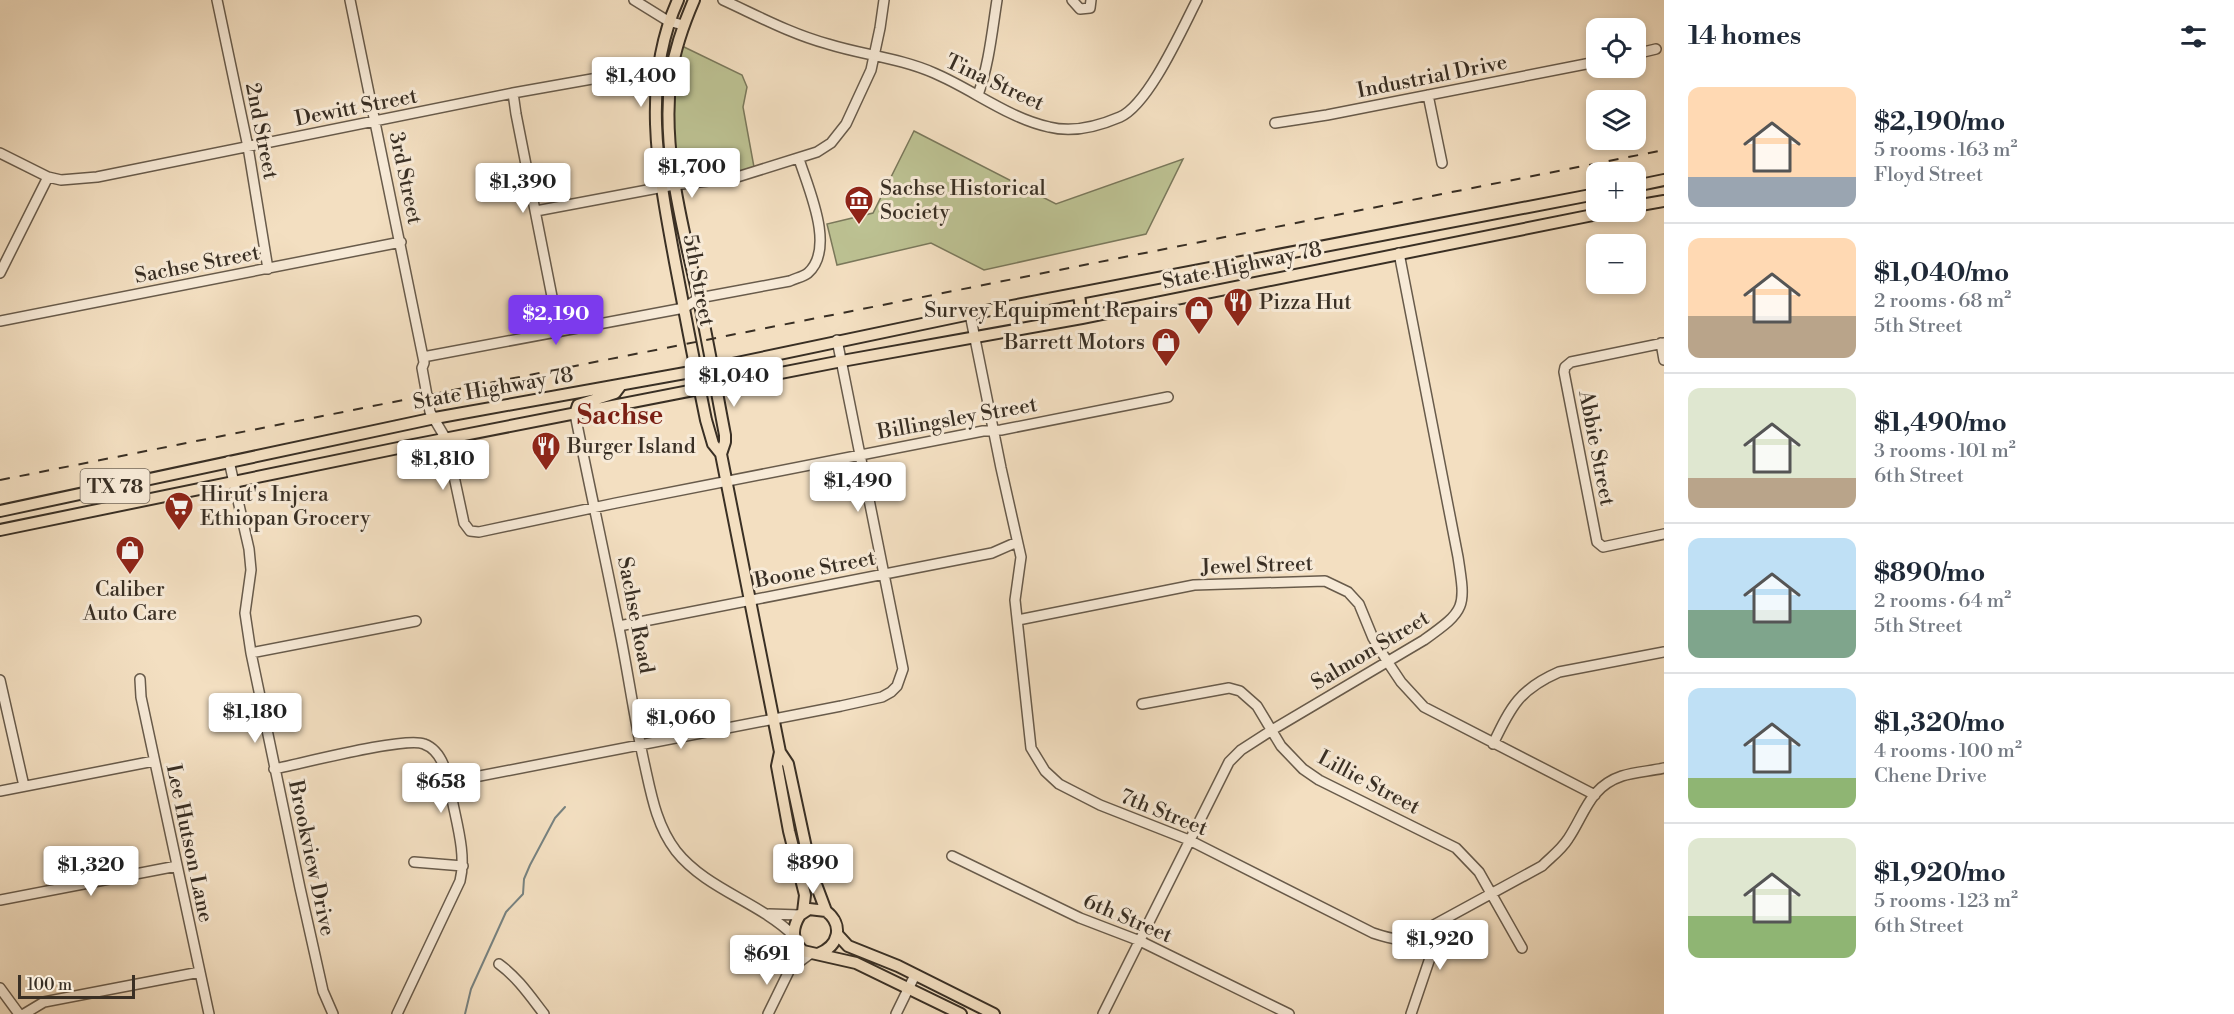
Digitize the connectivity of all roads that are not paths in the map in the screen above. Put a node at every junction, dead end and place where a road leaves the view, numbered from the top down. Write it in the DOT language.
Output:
graph roads {
  1 [pos="217,0"];
  2 [pos="350,0"];
  3 [pos="634,0"];
  4 [pos="678,0"];
  5 [pos="694,0"];
  6 [pos="723,0"];
  7 [pos="884,0"];
  8 [pos="997,0"];
  9 [pos="1072,0"];
  10 [pos="1091,0"];
  11 [pos="1197,0"];
  12 [pos="668,21"];
  13 [pos="683,26"];
  14 [pos="1656,50"];
  15 [pos="1646,52"];
  16 [pos="874,55"];
  17 [pos="1586,64"];
  18 [pos="658,73"];
  19 [pos="671,73"];
  20 [pos="513,93"];
  21 [pos="978,95"];
  22 [pos="1428,95"];
  23 [pos="375,121"];
  24 [pos="1275,123"];
  25 [pos="248,147"];
  26 [pos="0,153"];
  27 [pos="799,159"];
  28 [pos="1442,163"];
  29 [pos="48,177"];
  30 [pos="1664,180"];
  31 [pos="1646,184"];
  32 [pos="674,185"];
  33 [pos="661,188"];
  34 [pos="1586,196"];
  35 [pos="1664,201"];
  36 [pos="1646,204"];
  37 [pos="536,212"];
  38 [pos="1586,216"];
  39 [pos="401,242"];
  40 [pos="1399,253"];
  41 [pos="268,269"];
  42 [pos="0,273"];
  43 [pos="693,274"];
  44 [pos="678,277"];
  45 [pos="1079,294"];
  46 [pos="699,298"];
  47 [pos="684,308"];
  48 [pos="970,314"];
  49 [pos="1082,318"];
  50 [pos="0,321"];
  51 [pos="559,332"];
  52 [pos="975,336"];
  53 [pos="837,340"];
  54 [pos="1662,343"];
  55 [pos="424,360"];
  56 [pos="1664,360"];
  57 [pos="842,361"];
  58 [pos="713,368"];
  59 [pos="696,371"];
  60 [pos="621,385"];
  61 [pos="716,386"];
  62 [pos="699,389"];
  63 [pos="1168,397"];
  64 [pos="575,414"];
  65 [pos="435,418"];
  66 [pos="994,430"];
  67 [pos="446,439"];
  68 [pos="721,454"];
  69 [pos="860,454"];
  70 [pos="229,461"];
  71 [pos="234,481"];
  72 [pos="727,481"];
  73 [pos="594,508"];
  74 [pos="0,511"];
  75 [pos="0,530"];
  76 [pos="470,531"];
  77 [pos="1664,534"];
  78 [pos="1017,542"];
  79 [pos="883,574"];
  80 [pos="751,600"];
  81 [pos="1018,620"];
  82 [pos="416,621"];
  83 [pos="619,626"];
  84 [pos="1664,651"];
  85 [pos="250,653"];
  86 [pos="1387,661"];
  87 [pos="140,679"];
  88 [pos="0,680"];
  89 [pos="1142,704"];
  90 [pos="774,718"];
  91 [pos="1272,730"];
  92 [pos="640,744"];
  93 [pos="1493,744"];
  94 [pos="780,752"];
  95 [pos="154,761"];
  96 [pos="1664,768"];
  97 [pos="274,769"];
  98 [pos="449,782"];
  99 [pos="24,786"];
  100 [pos="0,791"];
  101 [pos="1594,795"];
  102 [pos="1189,840"];
  103 [pos="952,856"];
  104 [pos="414,862"];
  105 [pos="177,866"];
  106 [pos="463,866"];
  107 [pos="1491,893"];
  108 [pos="0,900"];
  109 [pos="826,911"];
  110 [pos="801,913"];
  111 [pos="769,914"];
  112 [pos="1421,932"];
  113 [pos="837,934"];
  114 [pos="794,937"];
  115 [pos="1140,941"];
  116 [pos="1522,948"];
  117 [pos="814,954"];
  118 [pos="499,964"];
  119 [pos="790,969"];
  120 [pos="200,972"];
  121 [pos="915,975"];
  122 [pos="0,988"];
  123 [pos="909,988"];
  124 [pos="19,1014"];
  125 [pos="24,1014"];
  126 [pos="209,1014"];
  127 [pos="333,1014"];
  128 [pos="397,1014"];
  129 [pos="544,1014"];
  130 [pos="768,1014"];
  131 [pos="896,1014"];
  132 [pos="961,1014"];
  133 [pos="994,1014"];
  134 [pos="1104,1014"];
  135 [pos="1289,1014"];
  136 [pos="1411,1014"];
  1 -- 25 [label="street, 2nd Street"];
  2 -- 23 [label="street, 3rd Street"];
  3 -- 12 [label="street"];
  4 -- 12 [label="main road, 5th Street"];
  5 -- 13 [label="main road, 5th Street"];
  6 -- 16 [label="street, Tina Street"];
  7 -- 16 [label="street"];
  8 -- 21 [label="street"];
  9 -- 10 [label="street"];
  11 -- 21 [label="street, Tina Street"];
  12 -- 13 [label="street"];
  12 -- 18 [label="main road, 5th Street"];
  13 -- 19 [label="main road, 5th Street"];
  14 -- 15 [label="street"];
  16 -- 21 [label="street, Tina Street"];
  16 -- 27 [label="street"];
  17 -- 22 [label="street, Industrial Drive"];
  18 -- 19 [label="street, Dewitt Street"];
  18 -- 20 [label="street, Dewitt Street"];
  18 -- 33 [label="main road, 5th Street"];
  19 -- 32 [label="main road, 5th Street"];
  20 -- 23 [label="street, Dewitt Street"];
  20 -- 37 [label="street"];
  22 -- 24 [label="street, Industrial Drive"];
  22 -- 28 [label="street"];
  23 -- 25 [label="street, Dewitt Street"];
  23 -- 39 [label="street, 3rd Street"];
  25 -- 29 [label="street, Dewitt Street"];
  25 -- 41 [label="street, 2nd Street"];
  26 -- 29 [label="street"];
  27 -- 32 [label="street"];
  27 -- 46 [label="street"];
  29 -- 42 [label="street"];
  30 -- 31 [label="main road"];
  32 -- 33 [label="street"];
  32 -- 43 [label="main road, 5th Street"];
  33 -- 37 [label="street"];
  33 -- 44 [label="main road, 5th Street"];
  34 -- 45 [label="main road, State Highway 78 / TX 78"];
  35 -- 36 [label="main road"];
  37 -- 51 [label="street"];
  38 -- 40 [label="main road, State Highway 78 / TX 78"];
  39 -- 41 [label="street, Sachse Street"];
  39 -- 55 [label="street, 3rd Street"];
  40 -- 49 [label="main road, State Highway 78 / TX 78"];
  40 -- 86 [label="street, Salmon Street"];
  41 -- 50 [label="street, Sachse Street"];
  43 -- 44 [label="main road"];
  43 -- 46 [label="main road, 5th Street"];
  44 -- 47 [label="main road, 5th Street"];
  45 -- 48 [label="main road, State Highway 78 / TX 78"];
  45 -- 49 [label="main road"];
  46 -- 47 [label="street"];
  46 -- 58 [label="main road, 5th Street"];
  47 -- 51 [label="street"];
  47 -- 59 [label="main road, 5th Street"];
  48 -- 52 [label="street, 7th Street"];
  48 -- 53 [label="main road, State Highway 78 / TX 78"];
  49 -- 52 [label="main road, State Highway 78 / TX 78"];
  51 -- 55 [label="street"];
  52 -- 57 [label="main road, State Highway 78 / TX 78"];
  52 -- 66 [label="street, 7th Street"];
  53 -- 57 [label="street"];
  53 -- 58 [label="main road, State Highway 78 / TX 78"];
  54 -- 56 [label="street"];
  54 -- 77 [label="street, Abbie Street"];
  55 -- 65 [label="street, 3rd Street"];
  57 -- 61 [label="main road, State Highway 78 / TX 78"];
  57 -- 69 [label="street"];
  58 -- 59 [label="main road, State Highway 78 / TX 78"];
  58 -- 61 [label="main road, 5th Street"];
  59 -- 60 [label="main road, State Highway 78 / TX 78"];
  59 -- 62 [label="main road, 5th Street"];
  60 -- 64 [label="main road"];
  60 -- 65 [label="main road, State Highway 78 / TX 78"];
  61 -- 62 [label="main road, State Highway 78 / TX 78"];
  61 -- 68 [label="main road, 5th Street"];
  62 -- 64 [label="main road, State Highway 78 / TX 78"];
  62 -- 68 [label="main road, 5th Street"];
  63 -- 66 [label="street, Billingsley Street"];
  64 -- 67 [label="main road, State Highway 78 / TX 78"];
  64 -- 73 [label="street, Sachse Road"];
  65 -- 67 [label="street, 3rd Street"];
  65 -- 70 [label="main road, State Highway 78 / TX 78"];
  66 -- 69 [label="street, Billingsley Street"];
  66 -- 78 [label="street, 7th Street"];
  67 -- 71 [label="main road, State Highway 78 / TX 78"];
  67 -- 76 [label="street, 3rd Street"];
  68 -- 72 [label="main road, 5th Street"];
  69 -- 72 [label="street, Billingsley Street"];
  69 -- 79 [label="street"];
  70 -- 71 [label="street, Brookview Drive"];
  70 -- 74 [label="main road, State Highway 78 / TX 78"];
  71 -- 75 [label="main road, State Highway 78 / TX 78"];
  71 -- 85 [label="street, Brookview Drive"];
  72 -- 73 [label="street, Billingsley Street"];
  72 -- 80 [label="main road, 5th Street"];
  73 -- 76 [label="street, Billingsley Street"];
  73 -- 83 [label="street, Sachse Road"];
  78 -- 79 [label="street, Boone Street"];
  78 -- 81 [label="street, 7th Street"];
  79 -- 80 [label="street, Boone Street"];
  79 -- 90 [label="street"];
  80 -- 83 [label="street, Boone Street"];
  80 -- 90 [label="main road, 5th Street"];
  81 -- 86 [label="street, Jewel Street"];
  81 -- 102 [label="street, 7th Street"];
  82 -- 85 [label="street"];
  83 -- 92 [label="street, Sachse Road"];
  84 -- 93 [label="street"];
  85 -- 97 [label="street, Brookview Drive"];
  86 -- 91 [label="street, Salmon Street"];
  86 -- 93 [label="street, Jewel Street"];
  87 -- 95 [label="street, Lee Hutson Lane"];
  88 -- 99 [label="street"];
  89 -- 91 [label="street, Lillie Street"];
  90 -- 92 [label="street"];
  90 -- 94 [label="main road, 5th Street"];
  91 -- 102 [label="street, Salmon Street"];
  91 -- 107 [label="street, Lillie Street"];
  92 -- 98 [label="street"];
  92 -- 111 [label="street, Sachse Road"];
  93 -- 101 [label="street, Jewel Street"];
  94 -- 109 [label="main road, 5th Street"];
  94 -- 110 [label="main road, 5th Street"];
  95 -- 99 [label="street"];
  95 -- 105 [label="street, Lee Hutson Lane"];
  96 -- 101 [label="street, 7th Street"];
  97 -- 98 [label="street"];
  97 -- 127 [label="street, Brookview Drive"];
  98 -- 106 [label="street"];
  99 -- 100 [label="street"];
  101 -- 107 [label="street, 7th Street"];
  102 -- 112 [label="street, 7th Street"];
  102 -- 115 [label="street, Salmon Street"];
  103 -- 115 [label="street, 6th Street"];
  104 -- 106 [label="street"];
  105 -- 108 [label="street"];
  105 -- 120 [label="street, Lee Hutson Lane"];
  106 -- 128 [label="street"];
  107 -- 112 [label="street, 7th Street"];
  107 -- 116 [label="street, Lillie Street"];
  109 -- 110 [label="main road"];
  109 -- 113 [label="main road"];
  110 -- 111 [label="street, Sachse Road"];
  110 -- 114 [label="main road"];
  111 -- 114 [label="street, Sachse Road"];
  112 -- 136 [label="street"];
  113 -- 117 [label="main road"];
  113 -- 121 [label="main road"];
  114 -- 117 [label="main road"];
  114 -- 119 [label="street"];
  115 -- 134 [label="street, Salmon Street"];
  115 -- 135 [label="street, 6th Street"];
  117 -- 119 [label="street"];
  117 -- 123 [label="main road"];
  118 -- 129 [label="street"];
  119 -- 130 [label="street"];
  120 -- 125 [label="street"];
  120 -- 126 [label="street, Lee Hutson Lane"];
  121 -- 123 [label="street"];
  121 -- 133 [label="main road"];
  122 -- 124 [label="street"];
  123 -- 131 [label="street"];
  123 -- 132 [label="main road"];
}
